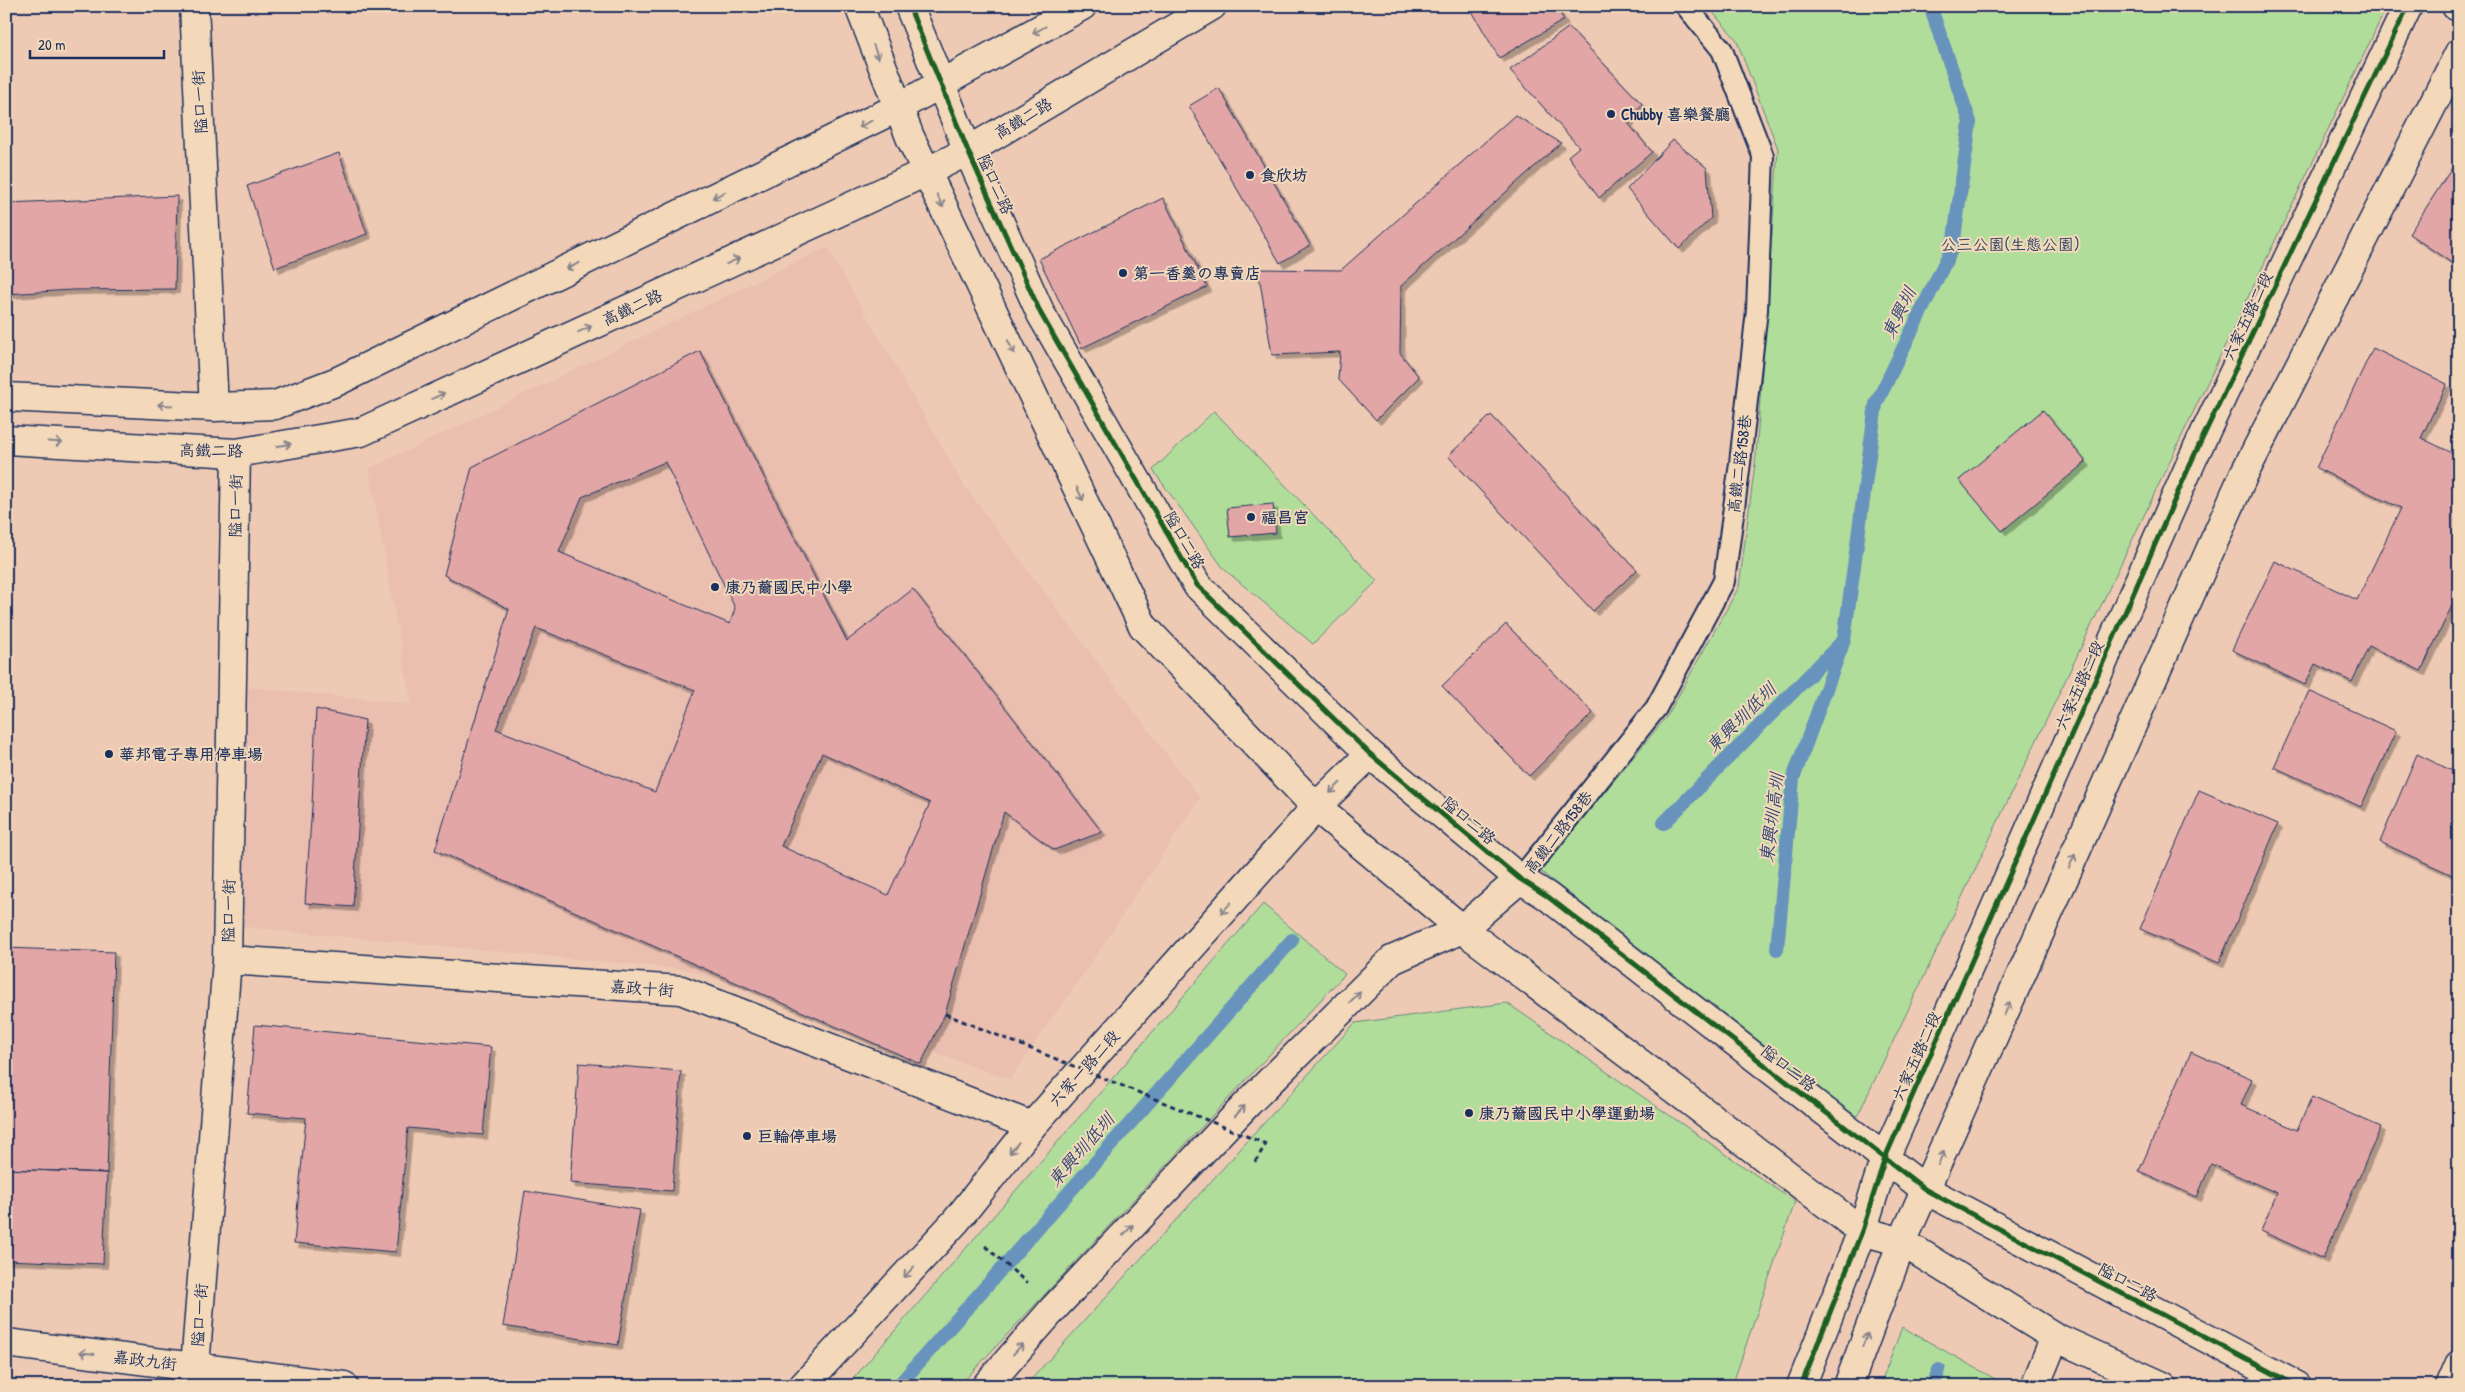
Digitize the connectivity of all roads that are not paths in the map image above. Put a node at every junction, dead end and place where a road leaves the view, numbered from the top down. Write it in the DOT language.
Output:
graph roads {
  1 [pos="194,6"];
  2 [pos="859,6"];
  3 [pos="909,6"];
  4 [pos="1082,6"];
  5 [pos="1212,6"];
  6 [pos="1686,6"];
  7 [pos="2408,6"];
  8 [pos="2459,53"];
  9 [pos="940,85"];
  10 [pos="897,108"];
  11 [pos="968,151"];
  12 [pos="926,172"];
  13 [pos="6,396"];
  14 [pos="214,407"];
  15 [pos="6,440"];
  16 [pos="236,453"];
  17 [pos="1370,754"];
  18 [pos="1316,807"];
  19 [pos="1520,879"];
  20 [pos="1462,928"];
  21 [pos="227,960"];
  22 [pos="1032,1126"];
  23 [pos="1885,1158"];
  24 [pos="1926,1190"];
  25 [pos="1862,1231"];
  26 [pos="1902,1242"];
  27 [pos="2056,1337"];
  28 [pos="6,1343"];
  29 [pos="2459,1365"];
  30 [pos="195,1367"];
  31 [pos="344,1386"];
  32 [pos="803,1386"];
  33 [pos="986,1386"];
  34 [pos="1801,1386"];
  35 [pos="1848,1386"];
  36 [pos="2035,1386"];
  37 [pos="2163,1386"];
  38 [pos="2297,1386"];
  39 [pos="2450,1386"];
  1 -- 14 [label="street, 隘口一街"];
  2 -- 10 [label="street, one-way"];
  3 -- 9 [label="street, 隘口二路"];
  4 -- 9 [label="street, one-way"];
  5 -- 11 [label="street, 高鐵二路"];
  6 -- 19 [label="lane, 高鐵二路158巷"];
  7 -- 23 [label="street, 六家五路二段"];
  24 -- 8 [label="street, one-way"];
  9 -- 10 [label="street"];
  9 -- 11 [label="street, 隘口二路"];
  10 -- 12 [label="street"];
  10 -- 14 [label="street, one-way"];
  11 -- 12 [label="street, 高鐵二路"];
  11 -- 17 [label="street, 隘口二路"];
  16 -- 12 [label="street, 高鐵二路, one-way"];
  12 -- 18 [label="street, one-way"];
  14 -- 13 [label="street, one-way"];
  15 -- 16 [label="street, 高鐵二路, one-way"];
  16 -- 21 [label="street, 隘口一街"];
  17 -- 18 [label="street, 六家一路二段, one-way"];
  17 -- 19 [label="street, 隘口二路"];
  18 -- 20 [label="street"];
  18 -- 22 [label="street, 六家一路二段, one-way"];
  19 -- 20 [label="street"];
  19 -- 23 [label="street, 隘口二路"];
  20 -- 25 [label="street"];
  33 -- 20 [label="street, one-way"];
  21 -- 22 [label="street, 嘉政十街"];
  21 -- 30 [label="street, 隘口一街"];
  22 -- 32 [label="street, 六家一路二段, one-way"];
  23 -- 24 [label="street, 隘口二路"];
  23 -- 25 [label="street, 六家五路二段"];
  24 -- 26 [label="street"];
  24 -- 38 [label="street, 隘口二路"];
  25 -- 26 [label="street"];
  25 -- 34 [label="street, 六家五路二段"];
  26 -- 27 [label="street"];
  35 -- 26 [label="street, one-way"];
  27 -- 36 [label="street"];
  27 -- 37 [label="street"];
  30 -- 28 [label="street, 嘉政九街, one-way"];
  29 -- 39 [label="street"];
  30 -- 31 [label="street, 嘉政九街"];
}
